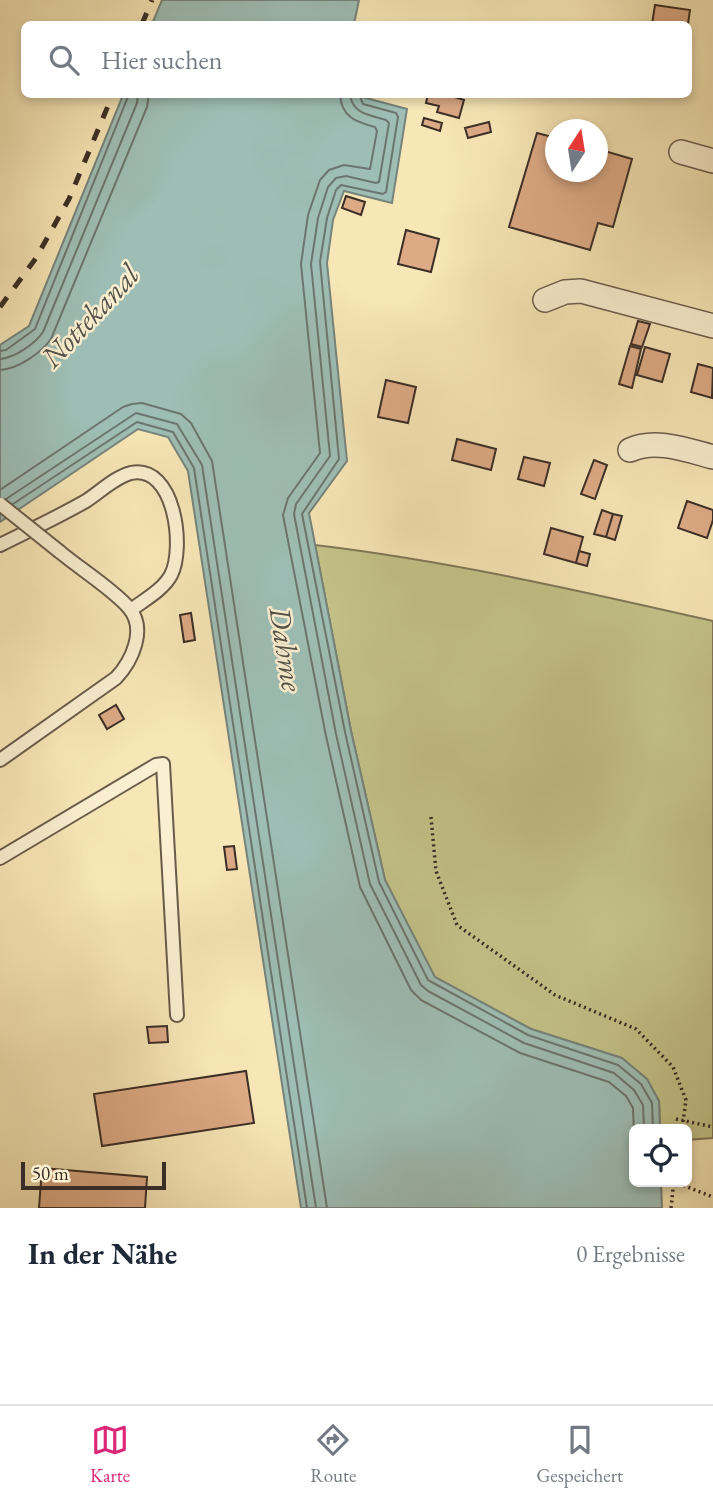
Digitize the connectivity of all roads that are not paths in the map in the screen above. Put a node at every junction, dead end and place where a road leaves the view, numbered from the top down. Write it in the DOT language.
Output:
graph roads {
  1 [pos="681,152"];
  2 [pos="713,161"];
  3 [pos="545,300"];
  4 [pos="713,326"];
  5 [pos="630,450"];
  6 [pos="713,457"];
  7 [pos="0,504"];
  8 [pos="0,545"];
  9 [pos="131,610"];
  10 [pos="0,760"];
  11 [pos="0,858"];
  12 [pos="177,1015"];
  1 -- 2 [label="street"];
  3 -- 4 [label="street"];
  5 -- 6 [label="street"];
  7 -- 9 [label="lane, bridge"];
  8 -- 9 [label="lane"];
  9 -- 10 [label="lane"];
  11 -- 12 [label="lane"];
}
